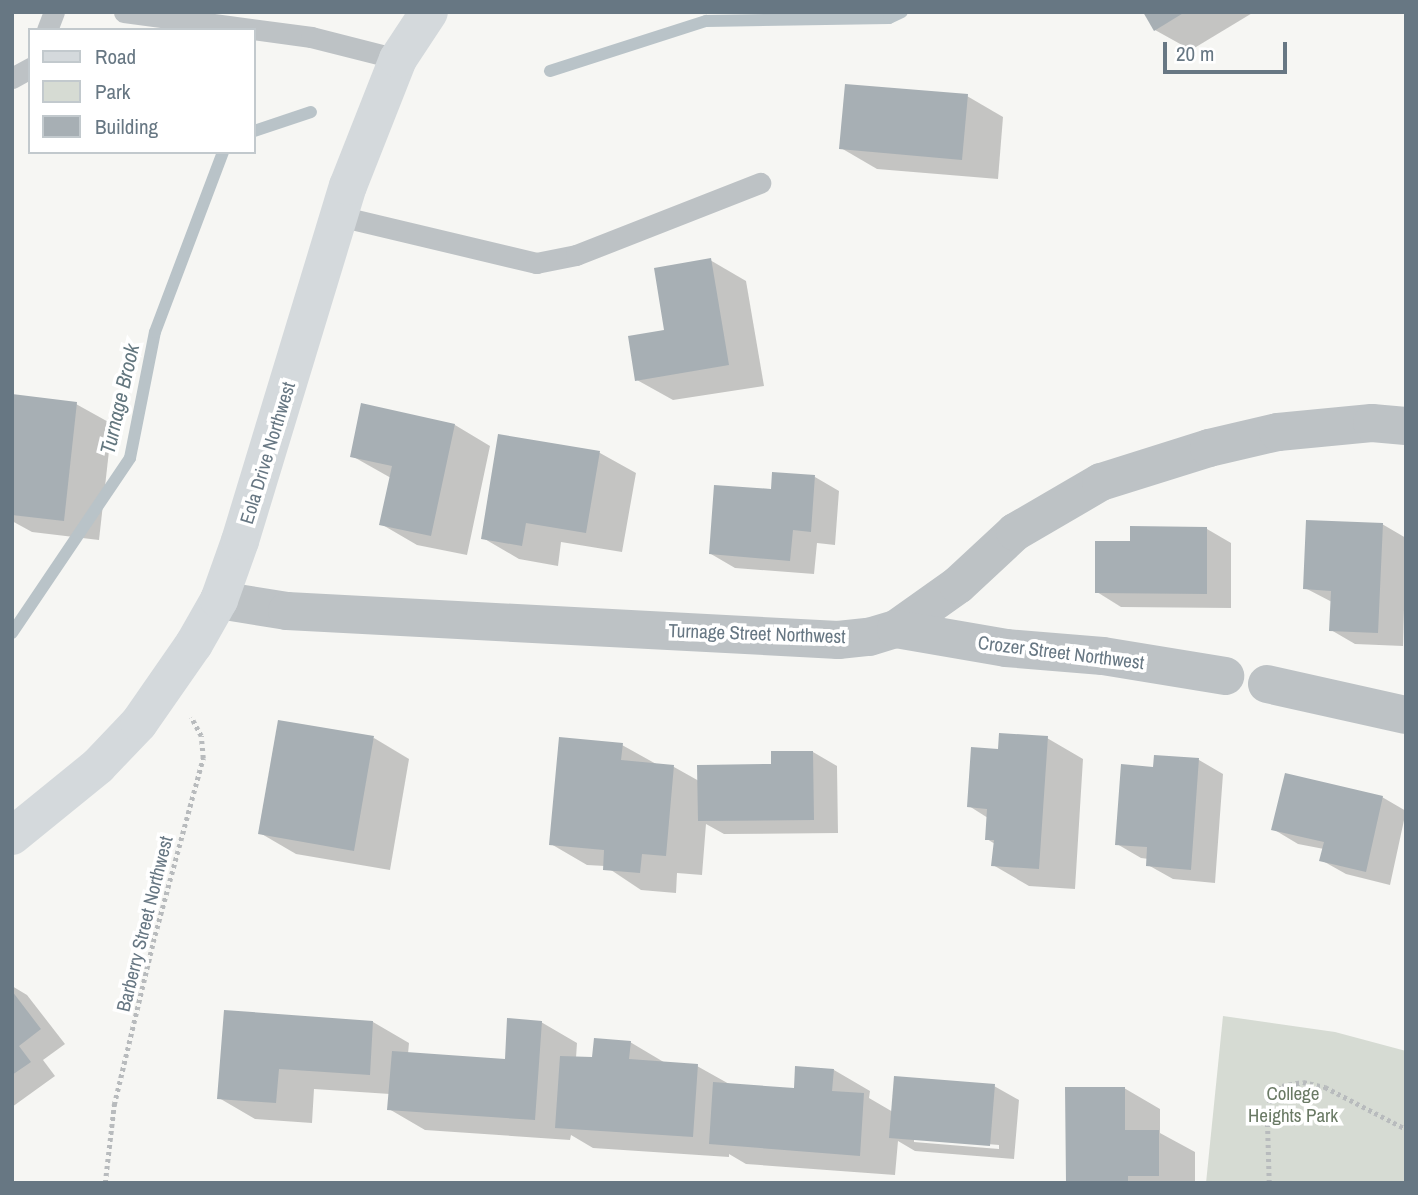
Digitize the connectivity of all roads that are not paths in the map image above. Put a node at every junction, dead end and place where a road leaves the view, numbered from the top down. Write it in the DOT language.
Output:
graph roads {
  1 [pos="124,12"];
  2 [pos="429,12"];
  3 [pos="244,28"];
  4 [pos="256,30"];
  5 [pos="398,59"];
  6 [pos="28,69"];
  7 [pos="12,78"];
  8 [pos="760,183"];
  9 [pos="339,216"];
  10 [pos="1406,426"];
  11 [pos="219,600"];
  12 [pos="896,629"];
  13 [pos="1225,676"];
  14 [pos="1266,684"];
  15 [pos="1406,715"];
  16 [pos="12,836"];
  1 -- 3 [label="lane"];
  2 -- 5 [label="main road, Eola Drive Northwest"];
  4 -- 5 [label="lane"];
  5 -- 9 [label="main road, Eola Drive Northwest"];
  6 -- 7 [label="lane"];
  8 -- 9 [label="lane"];
  9 -- 11 [label="main road, Eola Drive Northwest"];
  10 -- 12 [label="street, Turnage Street Northwest"];
  11 -- 12 [label="street, Turnage Street Northwest"];
  11 -- 16 [label="main road, Eola Drive Northwest"];
  12 -- 13 [label="street, Crozer Street Northwest"];
  14 -- 15 [label="street"];
}
